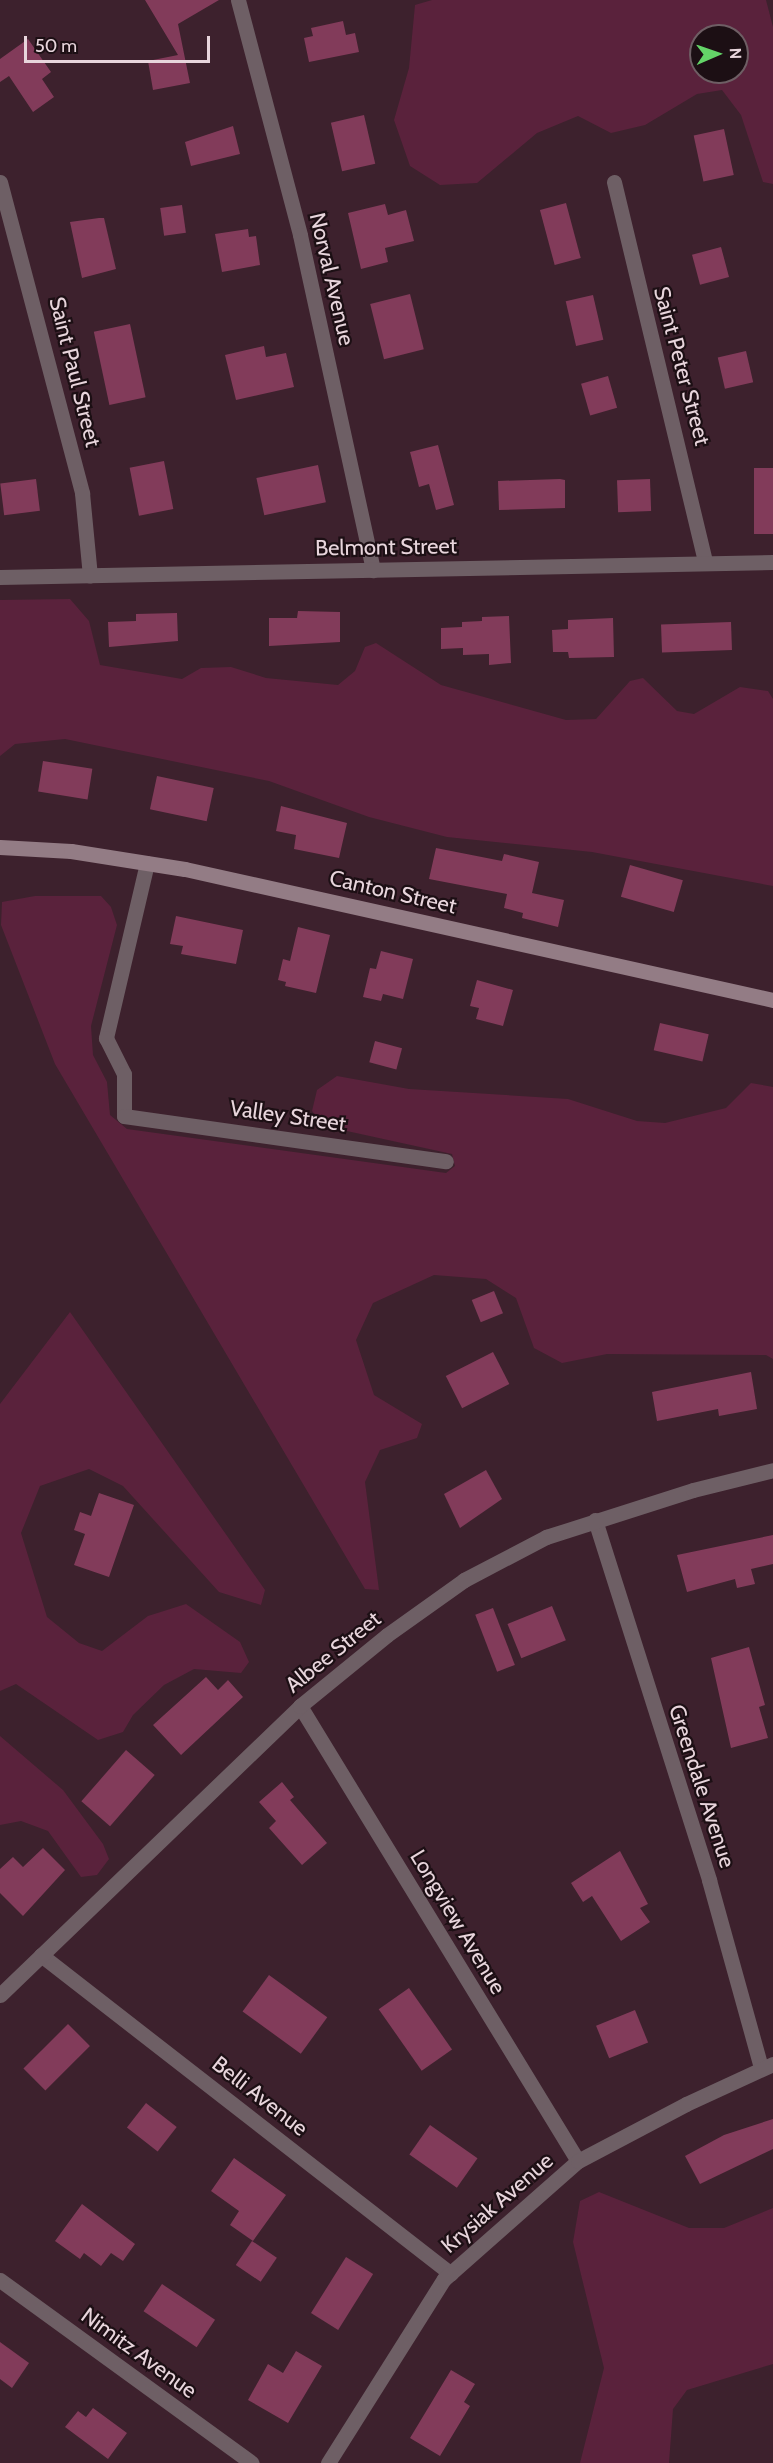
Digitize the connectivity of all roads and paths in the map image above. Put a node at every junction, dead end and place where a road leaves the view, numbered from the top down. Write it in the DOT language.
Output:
graph roads {
  1 [pos="238,0"];
  2 [pos="0,182"];
  3 [pos="614,182"];
  4 [pos="705,562"];
  5 [pos="773,562"];
  6 [pos="373,570"];
  7 [pos="90,576"];
  8 [pos="0,578"];
  9 [pos="0,847"];
  10 [pos="147,863"];
  11 [pos="773,1000"];
  12 [pos="446,1161"];
  13 [pos="773,1470"];
  14 [pos="595,1520"];
  15 [pos="300,1706"];
  16 [pos="40,1955"];
  17 [pos="0,1995"];
  18 [pos="767,2066"];
  19 [pos="578,2161"];
  20 [pos="451,2274"];
  21 [pos="0,2280"];
  22 [pos="252,2463"];
  23 [pos="328,2463"];
  1 -- 6 [label="street, Norval Avenue"];
  2 -- 7 [label="street, Saint Paul Street"];
  3 -- 4 [label="street, Saint Peter Street"];
  4 -- 5 [label="street, Belmont Street"];
  4 -- 6 [label="street, Belmont Street"];
  6 -- 7 [label="street, Belmont Street"];
  7 -- 8 [label="street, Belmont Street"];
  9 -- 10 [label="street, Canton Street"];
  10 -- 11 [label="street, Canton Street"];
  10 -- 12 [label="street, Valley Street"];
  13 -- 14 [label="street, Albee Street"];
  14 -- 15 [label="street, Albee Street"];
  14 -- 18 [label="street, Greendale Avenue"];
  15 -- 16 [label="street, Albee Street"];
  15 -- 19 [label="street, Longview Avenue"];
  16 -- 17 [label="street, Albee Street"];
  16 -- 20 [label="street, Belli Avenue"];
  18 -- 19 [label="street, Krysiak Avenue"];
  19 -- 20 [label="street, Krysiak Avenue"];
  20 -- 23 [label="street, Krysiak Avenue"];
  21 -- 22 [label="street, Nimitz Avenue"];
}
